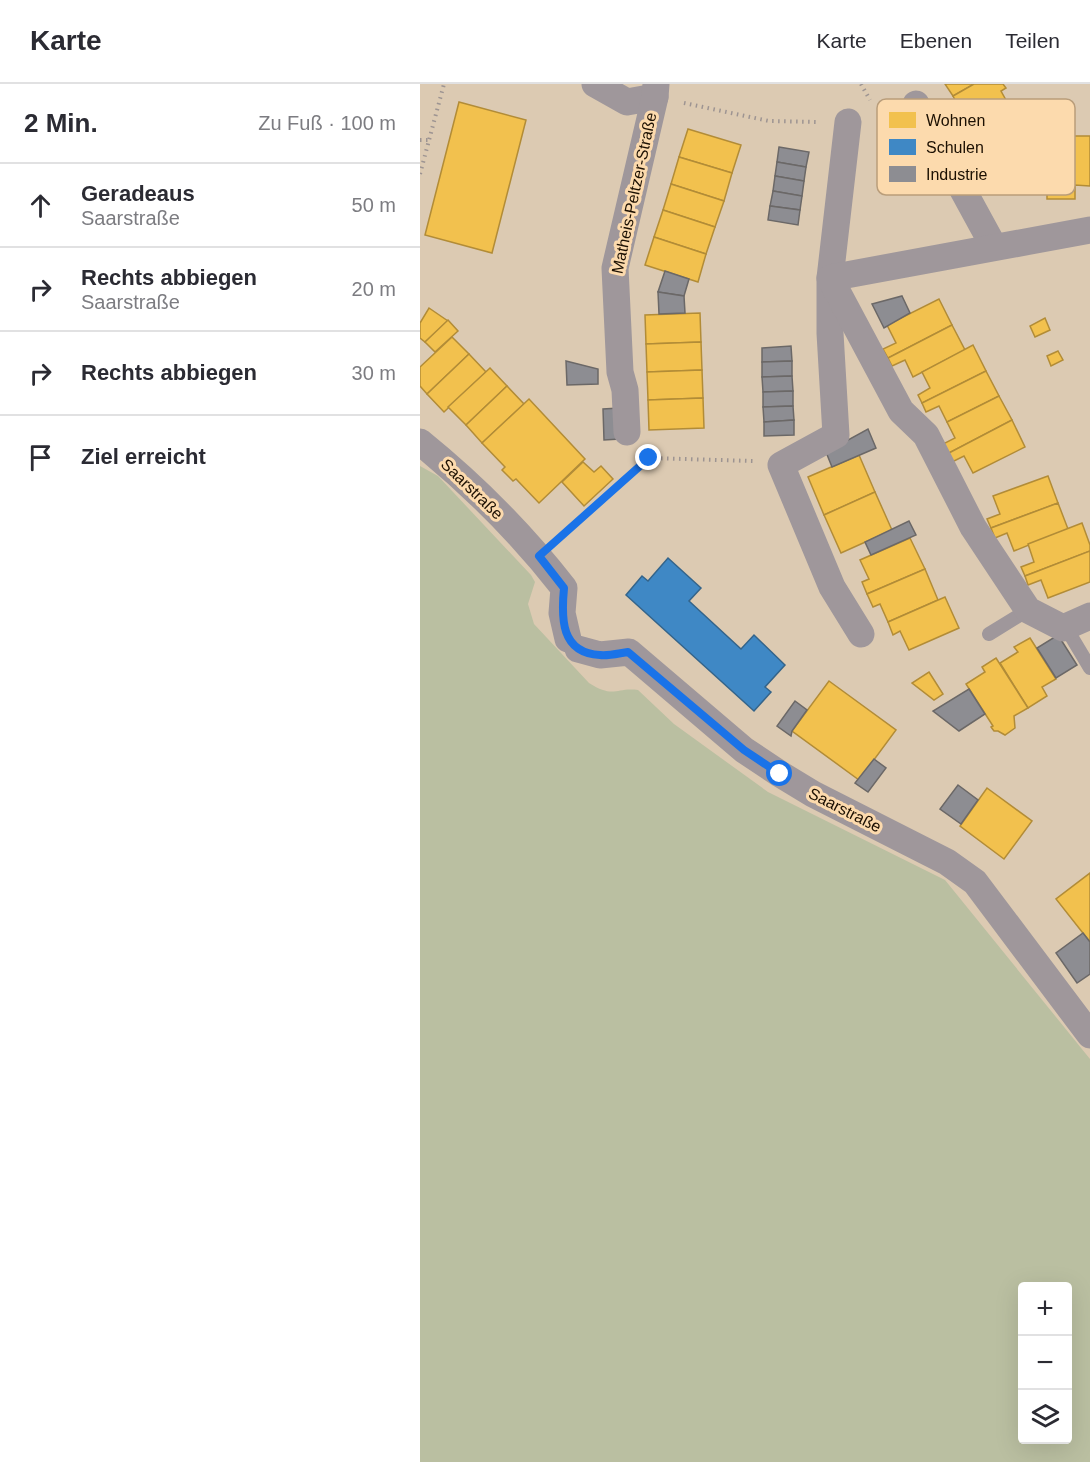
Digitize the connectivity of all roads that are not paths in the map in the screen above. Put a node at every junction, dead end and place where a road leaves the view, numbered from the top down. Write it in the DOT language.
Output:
graph roads {
  1 [pos="595,84"];
  2 [pos="656,91"];
  3 [pos="848,122"];
  4 [pos="966,195"];
  5 [pos="1090,230"];
  6 [pos="994,247"];
  7 [pos="830,278"];
  8 [pos="627,432"];
  9 [pos="420,442"];
  10 [pos="1028,610"];
  11 [pos="1090,616"];
  12 [pos="1065,626"];
  13 [pos="861,634"];
  14 [pos="989,634"];
  15 [pos="1090,668"];
  16 [pos="1090,1035"];
  1 -- 2 [label="street, Matheis-Peltzer-Straße"];
  2 -- 8 [label="street, Matheis-Peltzer-Straße"];
  3 -- 7 [label="street"];
  4 -- 6 [label="street"];
  5 -- 6 [label="street"];
  6 -- 7 [label="street"];
  7 -- 10 [label="street"];
  7 -- 13 [label="street"];
  9 -- 16 [label="street, Saarstraße"];
  10 -- 12 [label="street"];
  10 -- 14 [label="lane"];
  11 -- 12 [label="street"];
  12 -- 15 [label="lane"];
}
